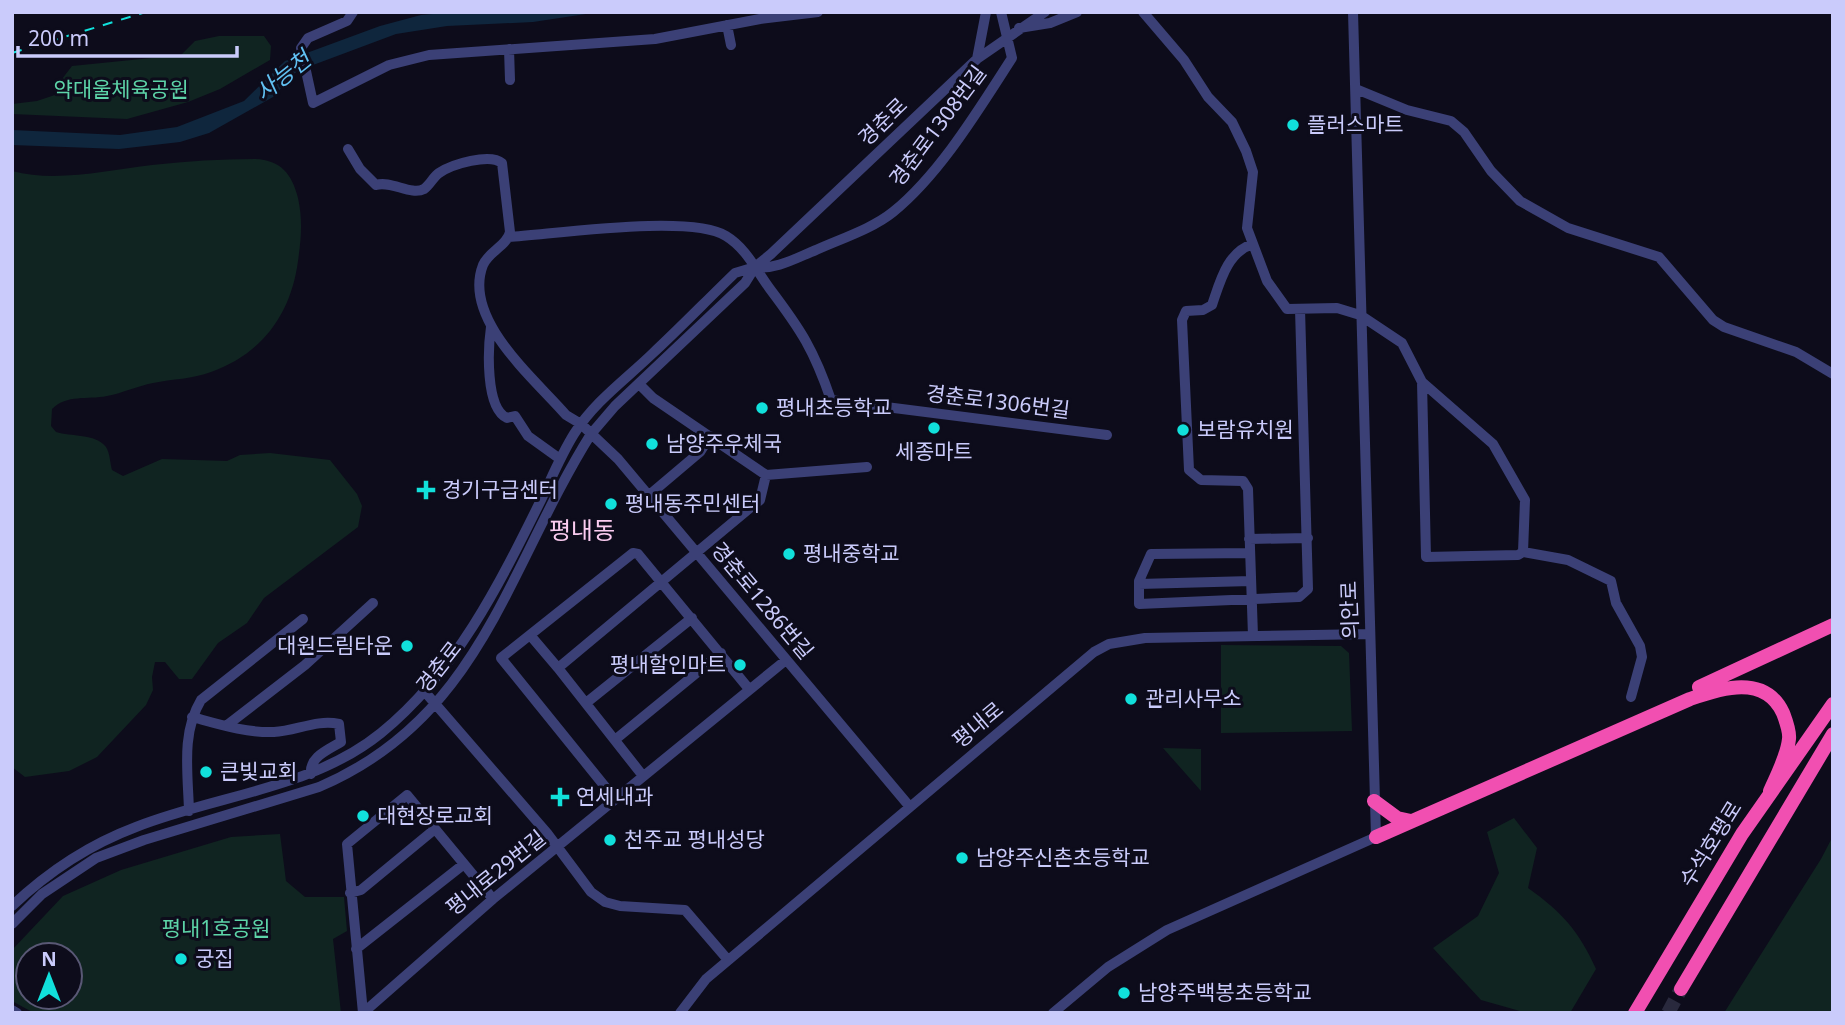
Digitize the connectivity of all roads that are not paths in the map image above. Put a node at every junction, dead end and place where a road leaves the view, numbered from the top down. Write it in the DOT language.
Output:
graph roads {
  1 [pos="353,12"];
  2 [pos="818,12"];
  3 [pos="986,12"];
  4 [pos="1001,12"];
  5 [pos="1027,12"];
  6 [pos="1045,12"];
  7 [pos="1077,12"];
  8 [pos="1353,12"];
  9 [pos="1144,13"];
  10 [pos="727,25"];
  11 [pos="1019,28"];
  12 [pos="1005,37"];
  13 [pos="731,45"];
  14 [pos="509,49"];
  15 [pos="977,59"];
  16 [pos="510,80"];
  17 [pos="1356,89"];
  18 [pos="348,149"];
  19 [pos="509,237"];
  20 [pos="1253,244"];
  21 [pos="755,267"];
  22 [pos="1300,309"];
  23 [pos="1360,315"];
  24 [pos="491,327"];
  25 [pos="1833,374"];
  26 [pos="1422,382"];
  27 [pos="639,384"];
  28 [pos="581,424"];
  29 [pos="592,434"];
  30 [pos="1107,435"];
  31 [pos="710,436"];
  32 [pos="560,459"];
  33 [pos="867,467"];
  34 [pos="766,475"];
  35 [pos="648,496"];
  36 [pos="1308,538"];
  37 [pos="1249,539"];
  38 [pos="1524,552"];
  39 [pos="1250,553"];
  40 [pos="698,555"];
  41 [pos="1251,581"];
  42 [pos="663,584"];
  43 [pos="1139,584"];
  44 [pos="1252,600"];
  45 [pos="373,603"];
  46 [pos="692,618"];
  47 [pos="303,619"];
  48 [pos="1833,625"];
  49 [pos="1370,634"];
  50 [pos="530,635"];
  51 [pos="1253,636"];
  52 [pos="721,653"];
  53 [pos="786,660"];
  54 [pos="558,668"];
  55 [pos="749,689"];
  56 [pos="425,692"];
  57 [pos="1631,697"];
  58 [pos="586,703"];
  59 [pos="436,704"];
  60 [pos="1833,704"];
  61 [pos="192,717"];
  62 [pos="226,726"];
  63 [pos="1833,734"];
  64 [pos="616,739"];
  65 [pos="341,742"];
  66 [pos="360,749"];
  67 [pos="311,774"];
  68 [pos="643,776"];
  69 [pos="1502,781"];
  70 [pos="1770,791"];
  71 [pos="615,799"];
  72 [pos="1374,801"];
  73 [pos="910,807"];
  74 [pos="189,811"];
  75 [pos="1411,821"];
  76 [pos="435,829"];
  77 [pos="1376,837"];
  78 [pos="558,848"];
  79 [pos="464,864"];
  80 [pos="350,893"];
  81 [pos="493,899"];
  82 [pos="12,906"];
  83 [pos="12,924"];
  84 [pos="356,949"];
  85 [pos="729,960"];
  86 [pos="1681,989"];
  87 [pos="363,1013"];
  88 [pos="681,1013"];
  89 [pos="1053,1013"];
  90 [pos="1635,1013"];
  1 -- 14 [label="street"];
  2 -- 10 [label="street"];
  3 -- 15 [label="street"];
  4 -- 12 [label="street"];
  5 -- 11 [label="street"];
  6 -- 11 [label="street, 경춘로"];
  7 -- 11 [label="street"];
  8 -- 17 [label="street, 의안로"];
  9 -- 20 [label="street"];
  10 -- 13 [label="street"];
  10 -- 14 [label="street"];
  11 -- 12 [label="street, 경춘로"];
  12 -- 15 [label="street, 경춘로"];
  12 -- 21 [label="street, 경춘로1308번길"];
  14 -- 16 [label="street"];
  15 -- 21 [label="street, 경춘로"];
  17 -- 23 [label="street, 의안로"];
  17 -- 25 [label="street"];
  18 -- 19 [label="street"];
  19 -- 21 [label="street"];
  19 -- 24 [label="street"];
  20 -- 22 [label="street"];
  20 -- 37 [label="street"];
  21 -- 27 [label="street, 경춘로"];
  21 -- 28 [label="street, 경춘로"];
  21 -- 30 [label="street, 경춘로1306번길"];
  22 -- 23 [label="street"];
  22 -- 36 [label="street"];
  23 -- 26 [label="street"];
  23 -- 49 [label="street, 의안로"];
  24 -- 28 [label="street, 경춘로1286번길"];
  24 -- 32 [label="street"];
  26 -- 38 [label="street"];
  26 -- 38 [label="street"];
  27 -- 29 [label="street, 경춘로"];
  27 -- 31 [label="street"];
  28 -- 29 [label="street, 경춘로1286번길"];
  28 -- 32 [label="street, 경춘로"];
  29 -- 35 [label="street, 경춘로1286번길"];
  29 -- 59 [label="street, 경춘로"];
  31 -- 34 [label="street"];
  31 -- 35 [label="street"];
  32 -- 56 [label="street, 경춘로"];
  33 -- 34 [label="street"];
  34 -- 40 [label="street"];
  35 -- 40 [label="street, 경춘로1286번길"];
  36 -- 37 [label="street"];
  36 -- 44 [label="street"];
  37 -- 39 [label="street"];
  38 -- 57 [label="street"];
  39 -- 41 [label="street"];
  39 -- 43 [label="street"];
  40 -- 42 [label="street"];
  40 -- 53 [label="street, 경춘로1286번길"];
  41 -- 43 [label="street"];
  41 -- 44 [label="street"];
  42 -- 46 [label="street"];
  42 -- 50 [label="street"];
  42 -- 54 [label="street"];
  43 -- 44 [label="street"];
  44 -- 51 [label="street"];
  45 -- 62 [label="street"];
  46 -- 52 [label="street"];
  46 -- 58 [label="street"];
  47 -- 61 [label="street"];
  48 -- 69 [label="highway"];
  49 -- 51 [label="street, 평내로"];
  49 -- 72 [label="street, 의안로"];
  50 -- 54 [label="street"];
  50 -- 71 [label="street"];
  51 -- 73 [label="street, 평내로"];
  52 -- 55 [label="street"];
  52 -- 64 [label="street"];
  53 -- 55 [label="street, 평내로29번길"];
  53 -- 73 [label="street, 경춘로1286번길"];
  54 -- 58 [label="street"];
  55 -- 68 [label="street, 평내로29번길"];
  56 -- 59 [label="street"];
  56 -- 66 [label="street, 경춘로"];
  58 -- 64 [label="street"];
  59 -- 78 [label="street"];
  59 -- 83 [label="street, 경춘로"];
  60 -- 70 [label="highway, 수석호평로"];
  61 -- 62 [label="street"];
  61 -- 74 [label="street"];
  62 -- 65 [label="street"];
  63 -- 86 [label="highway"];
  64 -- 68 [label="street"];
  65 -- 66 [label="street"];
  65 -- 67 [label="street"];
  66 -- 67 [label="street, 경춘로"];
  67 -- 74 [label="street, 경춘로"];
  68 -- 71 [label="street, 평내로29번길"];
  69 -- 70 [label="highway"];
  69 -- 75 [label="highway"];
  70 -- 90 [label="highway, 수석호평로"];
  71 -- 78 [label="street, 평내로29번길"];
  72 -- 75 [label="highway"];
  72 -- 77 [label="street, 의안로"];
  73 -- 85 [label="street, 평내로"];
  74 -- 82 [label="street, 경춘로"];
  75 -- 77 [label="highway"];
  76 -- 79 [label="street"];
  76 -- 80 [label="street"];
  76 -- 80 [label="street"];
  77 -- 89 [label="street"];
  78 -- 81 [label="street, 평내로29번길"];
  78 -- 85 [label="street"];
  79 -- 81 [label="street"];
  79 -- 84 [label="street"];
  80 -- 84 [label="street"];
  81 -- 87 [label="street, 평내로29번길"];
  84 -- 87 [label="street"];
  85 -- 88 [label="street, 평내로"];
}
